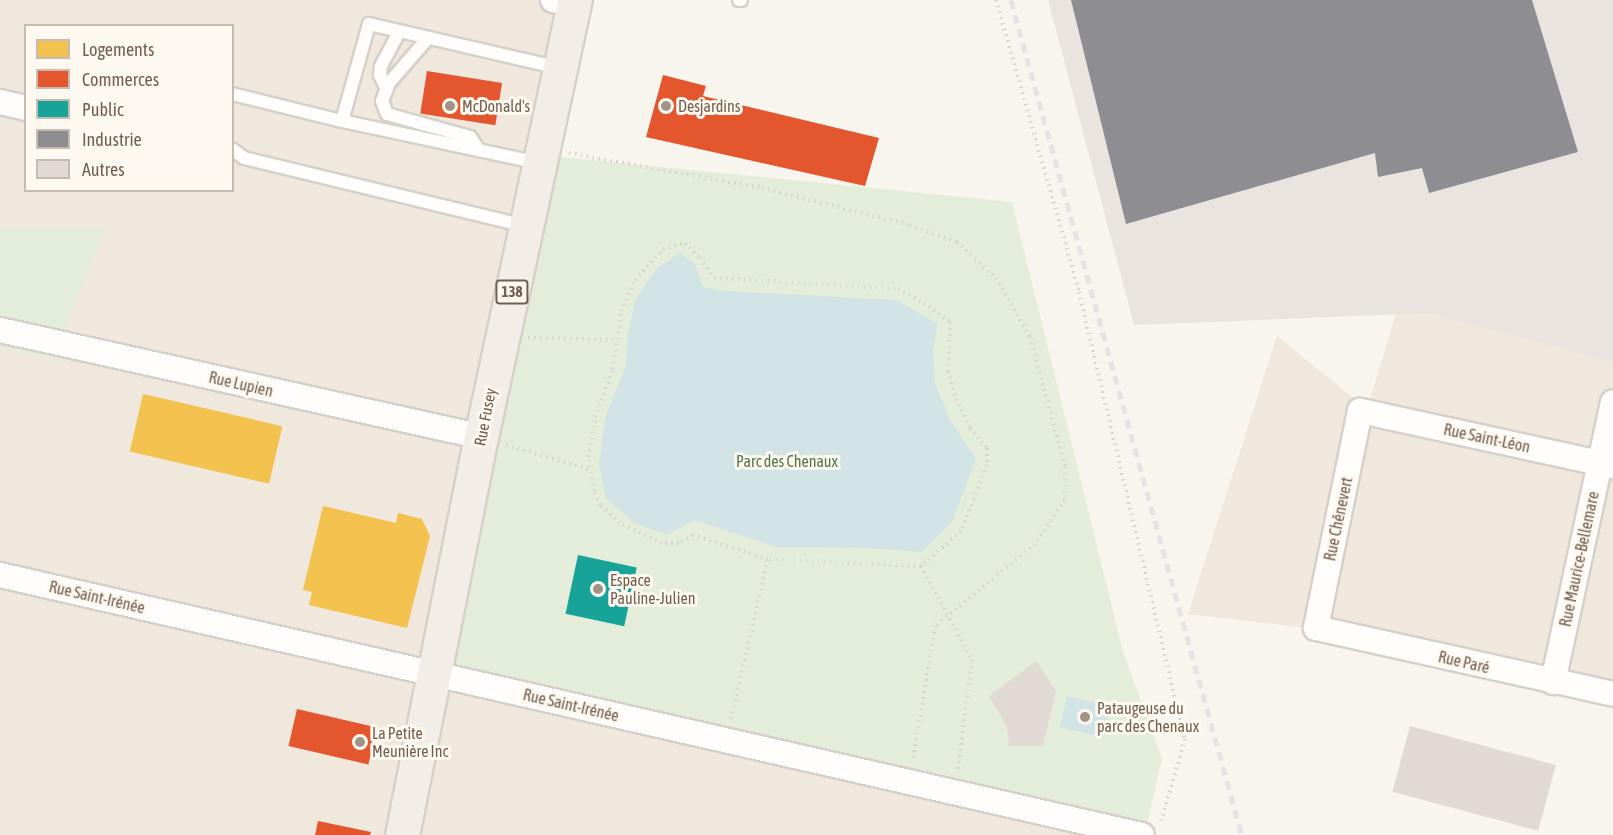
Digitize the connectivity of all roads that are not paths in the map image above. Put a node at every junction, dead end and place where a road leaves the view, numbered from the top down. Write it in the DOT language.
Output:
graph roads {
  1 [pos="568,2"];
  2 [pos="399,32"];
  3 [pos="428,38"];
  4 [pos="560,69"];
  5 [pos="387,89"];
  6 [pos="234,94"];
  7 [pos="0,102"];
  8 [pos="24,108"];
  9 [pos="342,121"];
  10 [pos="234,150"];
  11 [pos="479,150"];
  12 [pos="541,155"];
  13 [pos="526,225"];
  14 [pos="0,330"];
  15 [pos="1613,402"];
  16 [pos="1360,411"];
  17 [pos="481,437"];
  18 [pos="1606,465"];
  19 [pos="0,575"];
  20 [pos="1316,628"];
  21 [pos="435,674"];
  22 [pos="1553,682"];
  23 [pos="1613,694"];
  24 [pos="1151,830"];
  25 [pos="402,835"];
  1 -- 4 [label="main road, Rue Fusey / 138"];
  2 -- 3 [label="lane"];
  2 -- 5 [label="lane"];
  2 -- 9 [label="lane"];
  3 -- 4 [label="lane"];
  3 -- 5 [label="lane"];
  4 -- 12 [label="main road, Rue Fusey / 138"];
  5 -- 11 [label="lane"];
  6 -- 9 [label="lane"];
  7 -- 8 [label="street"];
  9 -- 11 [label="lane"];
  10 -- 13 [label="lane"];
  11 -- 12 [label="lane"];
  12 -- 13 [label="main road, Rue Fusey / 138"];
  13 -- 17 [label="main road, Rue Fusey / 138"];
  14 -- 17 [label="street, Rue Lupien"];
  15 -- 18 [label="street, Rue Maurice-Bellemare"];
  16 -- 18 [label="street, Rue Saint-Léon"];
  16 -- 20 [label="street, Rue Chênevert"];
  17 -- 21 [label="main road, Rue Fusey / 138"];
  18 -- 22 [label="street, Rue Maurice-Bellemare"];
  19 -- 21 [label="street, Rue Saint-Irénée"];
  20 -- 22 [label="street, Rue Paré"];
  21 -- 24 [label="street, Rue Saint-Irénée"];
  21 -- 25 [label="main road, Rue Fusey / 138"];
  22 -- 23 [label="street, Rue Paré"];
}
